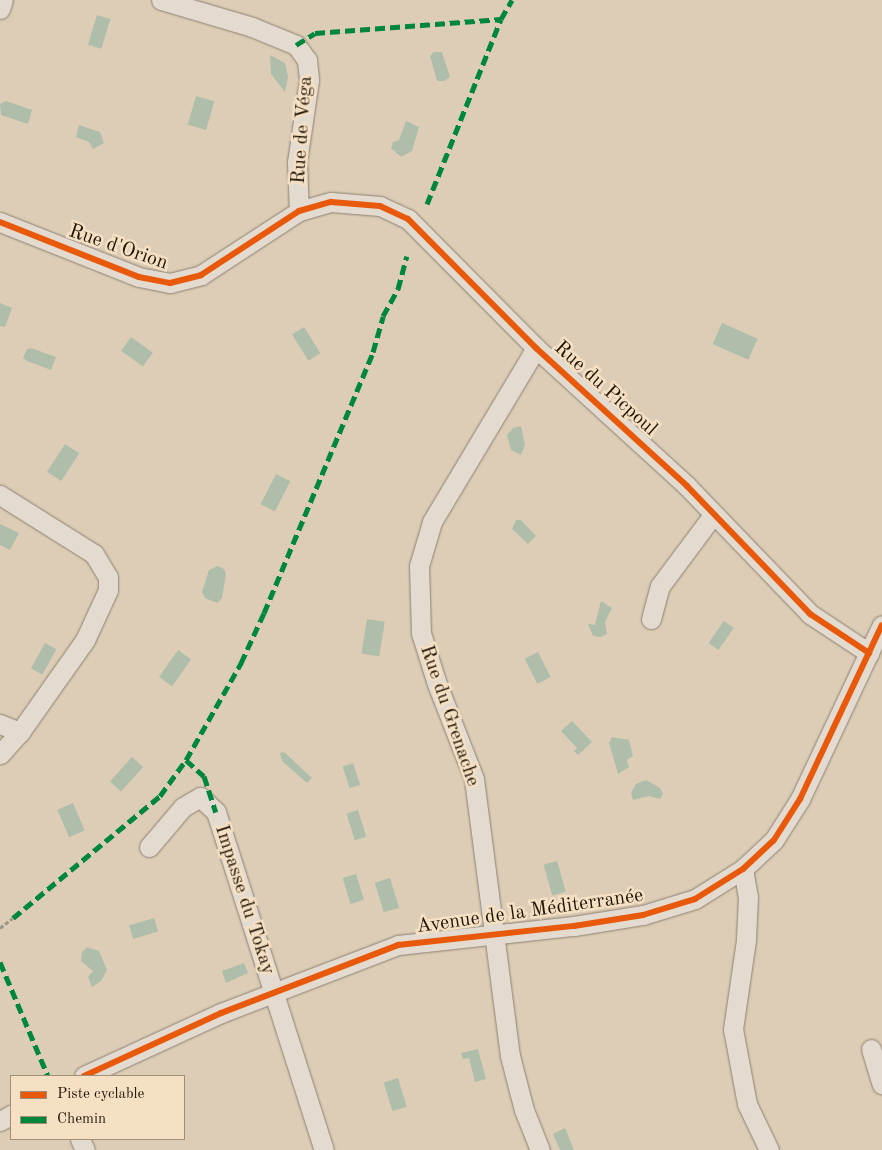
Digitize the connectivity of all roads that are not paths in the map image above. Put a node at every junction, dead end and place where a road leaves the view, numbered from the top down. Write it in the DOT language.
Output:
graph roads {
  1 [pos="3,0"];
  2 [pos="161,0"];
  3 [pos="0,9"];
  4 [pos="299,211"];
  5 [pos="0,222"];
  6 [pos="536,348"];
  7 [pos="0,495"];
  8 [pos="713,515"];
  9 [pos="650,619"];
  10 [pos="882,625"];
  11 [pos="869,653"];
  12 [pos="0,724"];
  13 [pos="20,732"];
  14 [pos="0,754"];
  15 [pos="149,846"];
  16 [pos="743,869"];
  17 [pos="496,934"];
  18 [pos="273,992"];
  19 [pos="871,1049"];
  20 [pos="86,1075"];
  21 [pos="882,1084"];
  22 [pos="324,1150"];
  23 [pos="540,1150"];
  24 [pos="769,1150"];
  1 -- 3 [label="street"];
  2 -- 4 [label="street, Rue de Véga"];
  4 -- 5 [label="street, Rue d'Orion"];
  4 -- 6 [label="street, Rue du Picpoul"];
  6 -- 8 [label="street, Rue du Picpoul"];
  6 -- 17 [label="street, Rue du Grenache"];
  7 -- 13 [label="street"];
  8 -- 9 [label="street"];
  8 -- 11 [label="street, Rue du Picpoul"];
  10 -- 11 [label="street, Avenue de la Méditerranée"];
  11 -- 16 [label="street, Avenue de la Méditerranée"];
  12 -- 13 [label="street"];
  13 -- 14 [label="street"];
  15 -- 18 [label="street, Impasse du Tokay"];
  16 -- 17 [label="street, Avenue de la Méditerranée"];
  16 -- 24 [label="street"];
  17 -- 18 [label="street, Avenue de la Méditerranée"];
  17 -- 23 [label="street, Rue du Grenache"];
  18 -- 20 [label="street, Avenue de la Méditerranée"];
  18 -- 22 [label="street"];
  19 -- 21 [label="street"];
}
